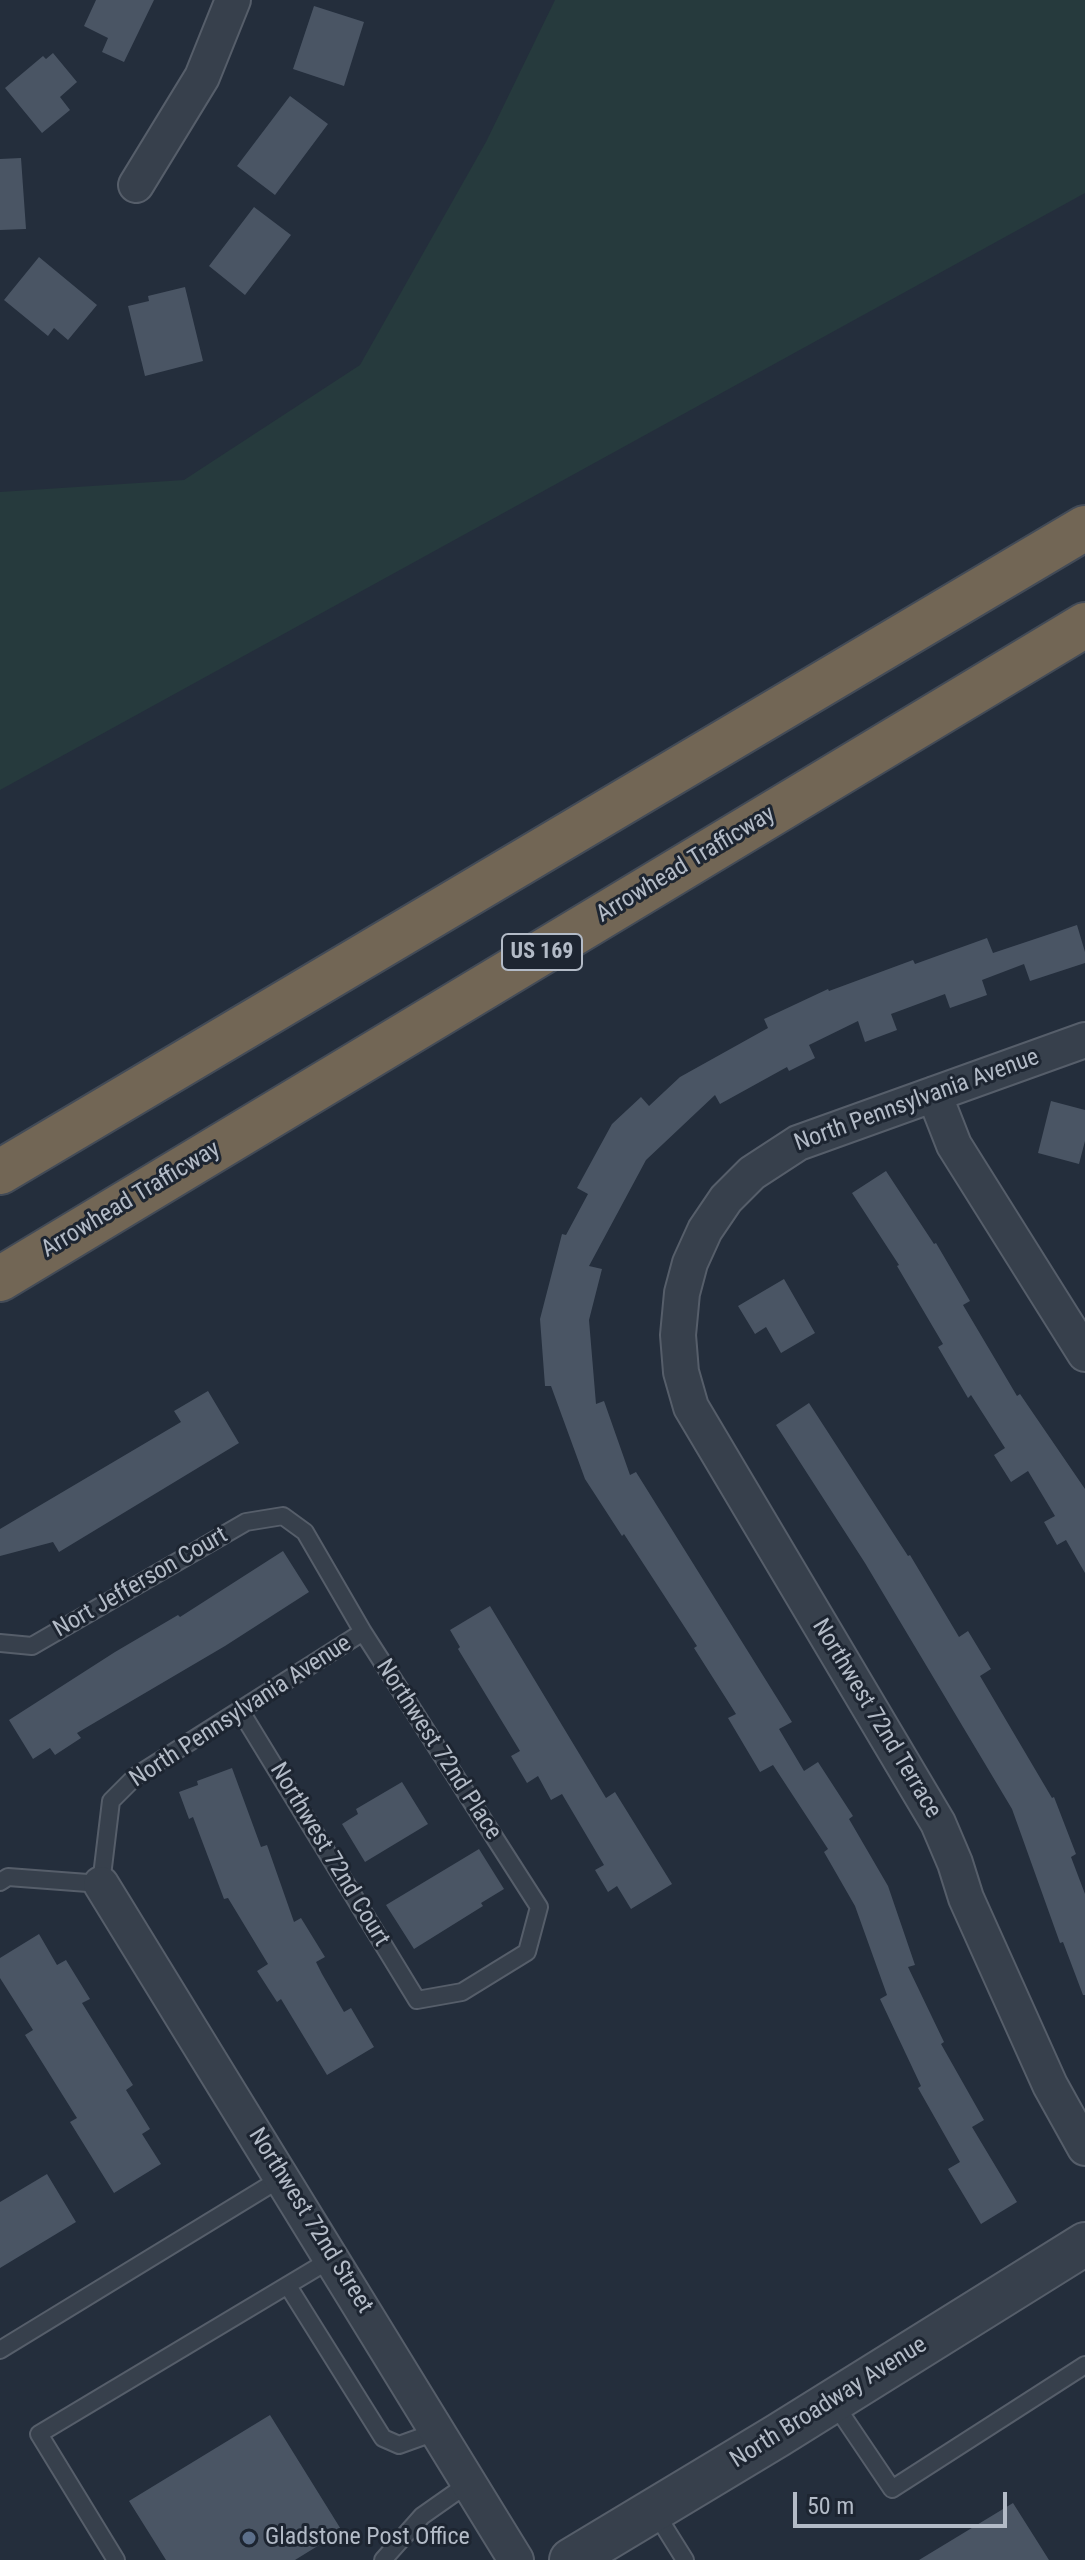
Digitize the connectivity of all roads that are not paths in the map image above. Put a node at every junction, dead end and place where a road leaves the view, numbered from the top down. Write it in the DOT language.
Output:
graph roads {
  1 [pos="233,0"];
  2 [pos="136,185"];
  3 [pos="1085,528"];
  4 [pos="1085,625"];
  5 [pos="1085,1040"];
  6 [pos="934,1094"];
  7 [pos="0,1172"];
  8 [pos="0,1279"];
  9 [pos="682,1293"];
  10 [pos="1085,1354"];
  11 [pos="283,1516"];
  12 [pos="363,1632"];
  13 [pos="0,1643"];
  14 [pos="240,1710"];
  15 [pos="0,1882"];
  16 [pos="101,1884"];
  17 [pos="417,2000"];
  18 [pos="1085,2148"];
  19 [pos="283,2177"];
  20 [pos="1084,2247"];
  21 [pos="333,2258"];
  22 [pos="288,2286"];
  23 [pos="0,2350"];
  24 [pos="1085,2365"];
  25 [pos="833,2401"];
  26 [pos="438,2431"];
  27 [pos="469,2483"];
  28 [pos="654,2510"];
  29 [pos="116,2560"];
  30 [pos="383,2560"];
  31 [pos="516,2560"];
  32 [pos="571,2560"];
  33 [pos="685,2560"];
  1 -- 2 [label="street"];
  3 -- 7 [label="highway"];
  4 -- 8 [label="highway, Arrowhead Trafficway / US 169"];
  5 -- 6 [label="street, North Pennsylvania Avenue"];
  6 -- 9 [label="street, North Pennsylvania Avenue"];
  6 -- 10 [label="street"];
  9 -- 18 [label="street, Northwest 72nd Terrace"];
  11 -- 12 [label="lane, Northwest 72nd Place"];
  11 -- 13 [label="lane, Nort Jefferson Court"];
  12 -- 14 [label="lane, North Pennsylvania Avenue"];
  12 -- 17 [label="lane, Northwest 72nd Place"];
  14 -- 16 [label="lane, North Pennsylvania Avenue"];
  14 -- 17 [label="lane, Northwest 72nd Court"];
  15 -- 16 [label="lane"];
  16 -- 19 [label="street, Northwest 72nd Street"];
  19 -- 21 [label="street, Northwest 72nd Street"];
  19 -- 23 [label="lane"];
  20 -- 25 [label="street, North Broadway Avenue"];
  21 -- 22 [label="lane"];
  21 -- 26 [label="street, Northwest 72nd Street"];
  22 -- 26 [label="lane"];
  22 -- 29 [label="lane"];
  24 -- 25 [label="lane"];
  25 -- 28 [label="street, North Broadway Avenue"];
  26 -- 27 [label="street, Northwest 72nd Street"];
  27 -- 30 [label="lane"];
  27 -- 31 [label="street, Northwest 72nd Street"];
  28 -- 32 [label="street, North Broadway Avenue"];
  28 -- 33 [label="lane"];
}
